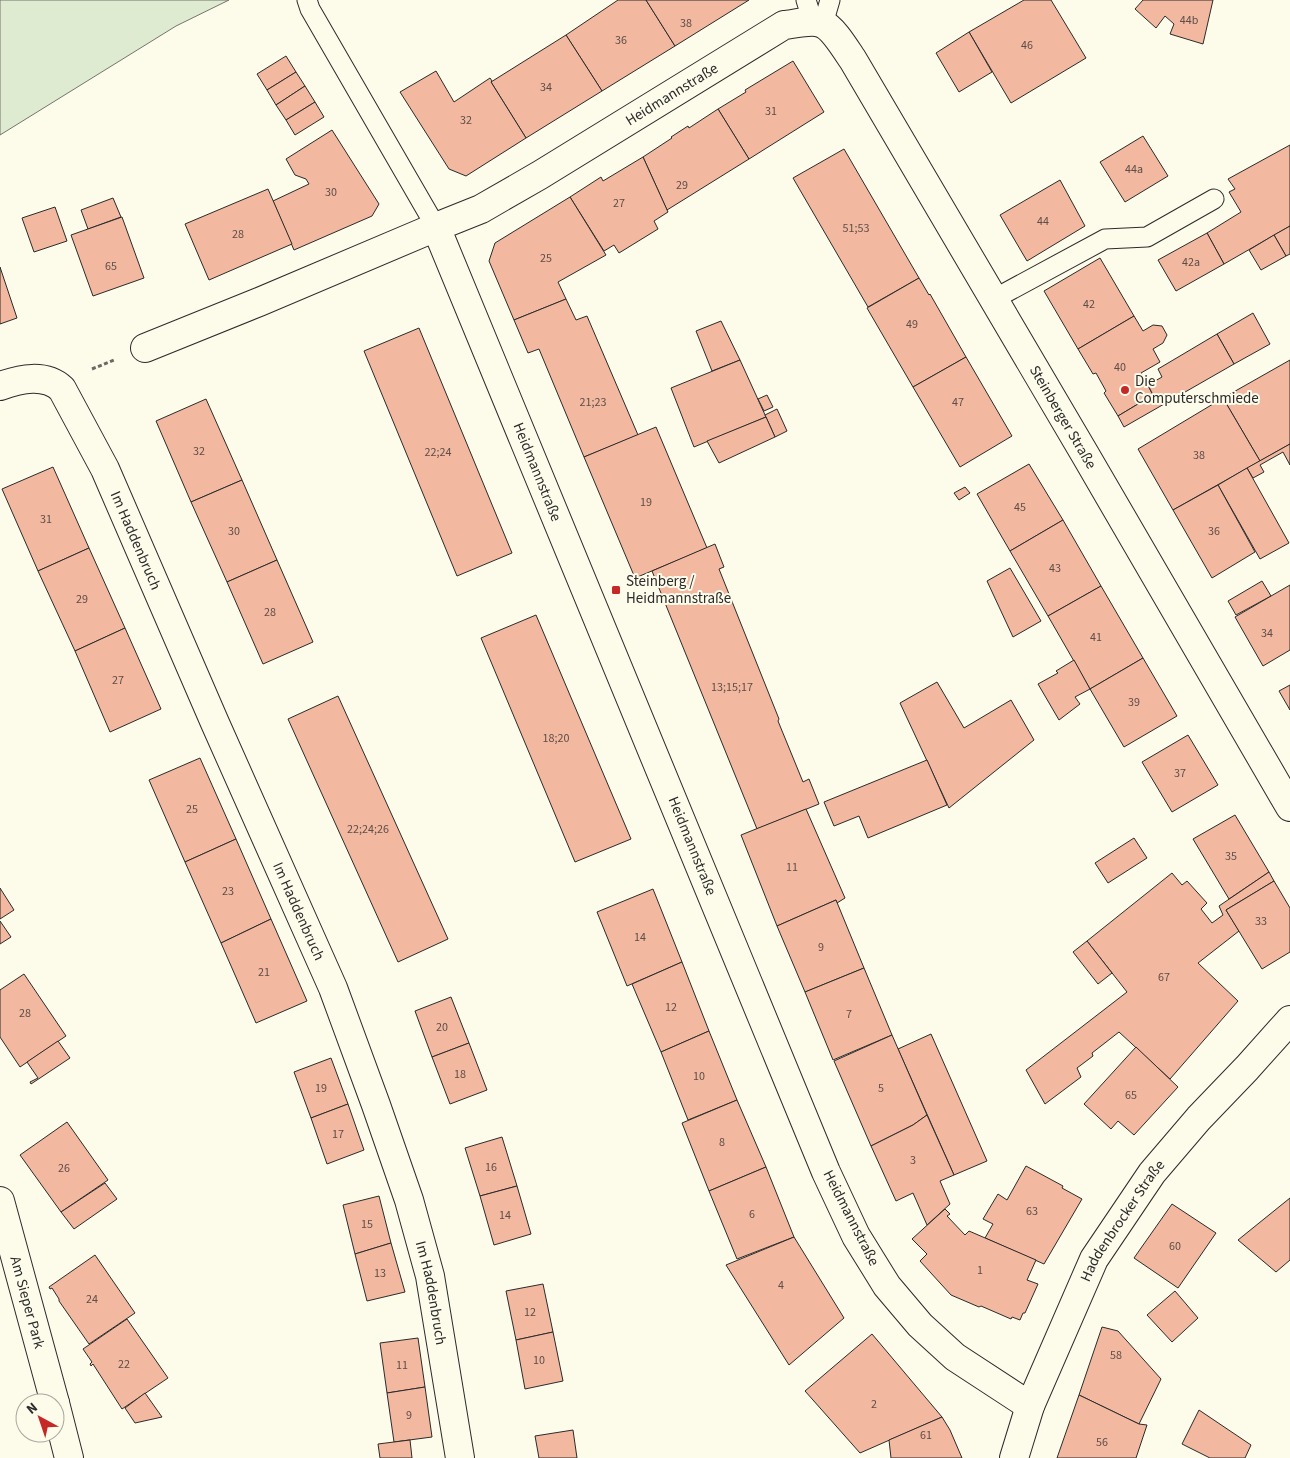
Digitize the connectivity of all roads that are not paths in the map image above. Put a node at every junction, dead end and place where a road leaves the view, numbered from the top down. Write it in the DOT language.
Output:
graph roads {
  1 [pos="308,0"];
  2 [pos="820,15"];
  3 [pos="1214,199"];
  4 [pos="436,227"];
  5 [pos="994,299"];
  6 [pos="144,348"];
  7 [pos="0,386"];
  8 [pos="1290,807"];
  9 [pos="1290,1020"];
  10 [pos="0,1201"];
  11 [pos="52,1393"];
  12 [pos="1030,1406"];
  13 [pos="65,1442"];
  14 [pos="69,1458"];
  15 [pos="460,1458"];
  16 [pos="1014,1458"];
  1 -- 4 [label="lane"];
  2 -- 4 [label="street, Heidmannstraße"];
  2 -- 5 [label="street, Steinberger Straße"];
  3 -- 5 [label="lane"];
  4 -- 6 [label="street, Heidmannstraße"];
  4 -- 12 [label="street, Heidmannstraße"];
  5 -- 8 [label="street, Steinberger Straße"];
  7 -- 15 [label="street, Im Haddenbruch"];
  9 -- 12 [label="street, Haddenbrocker Straße"];
  10 -- 11 [label="street, Am Sieper Park"];
  12 -- 16 [label="street, Haddenbrocker Straße"];
  13 -- 14 [label="street, Am Sieper Park"];
}
